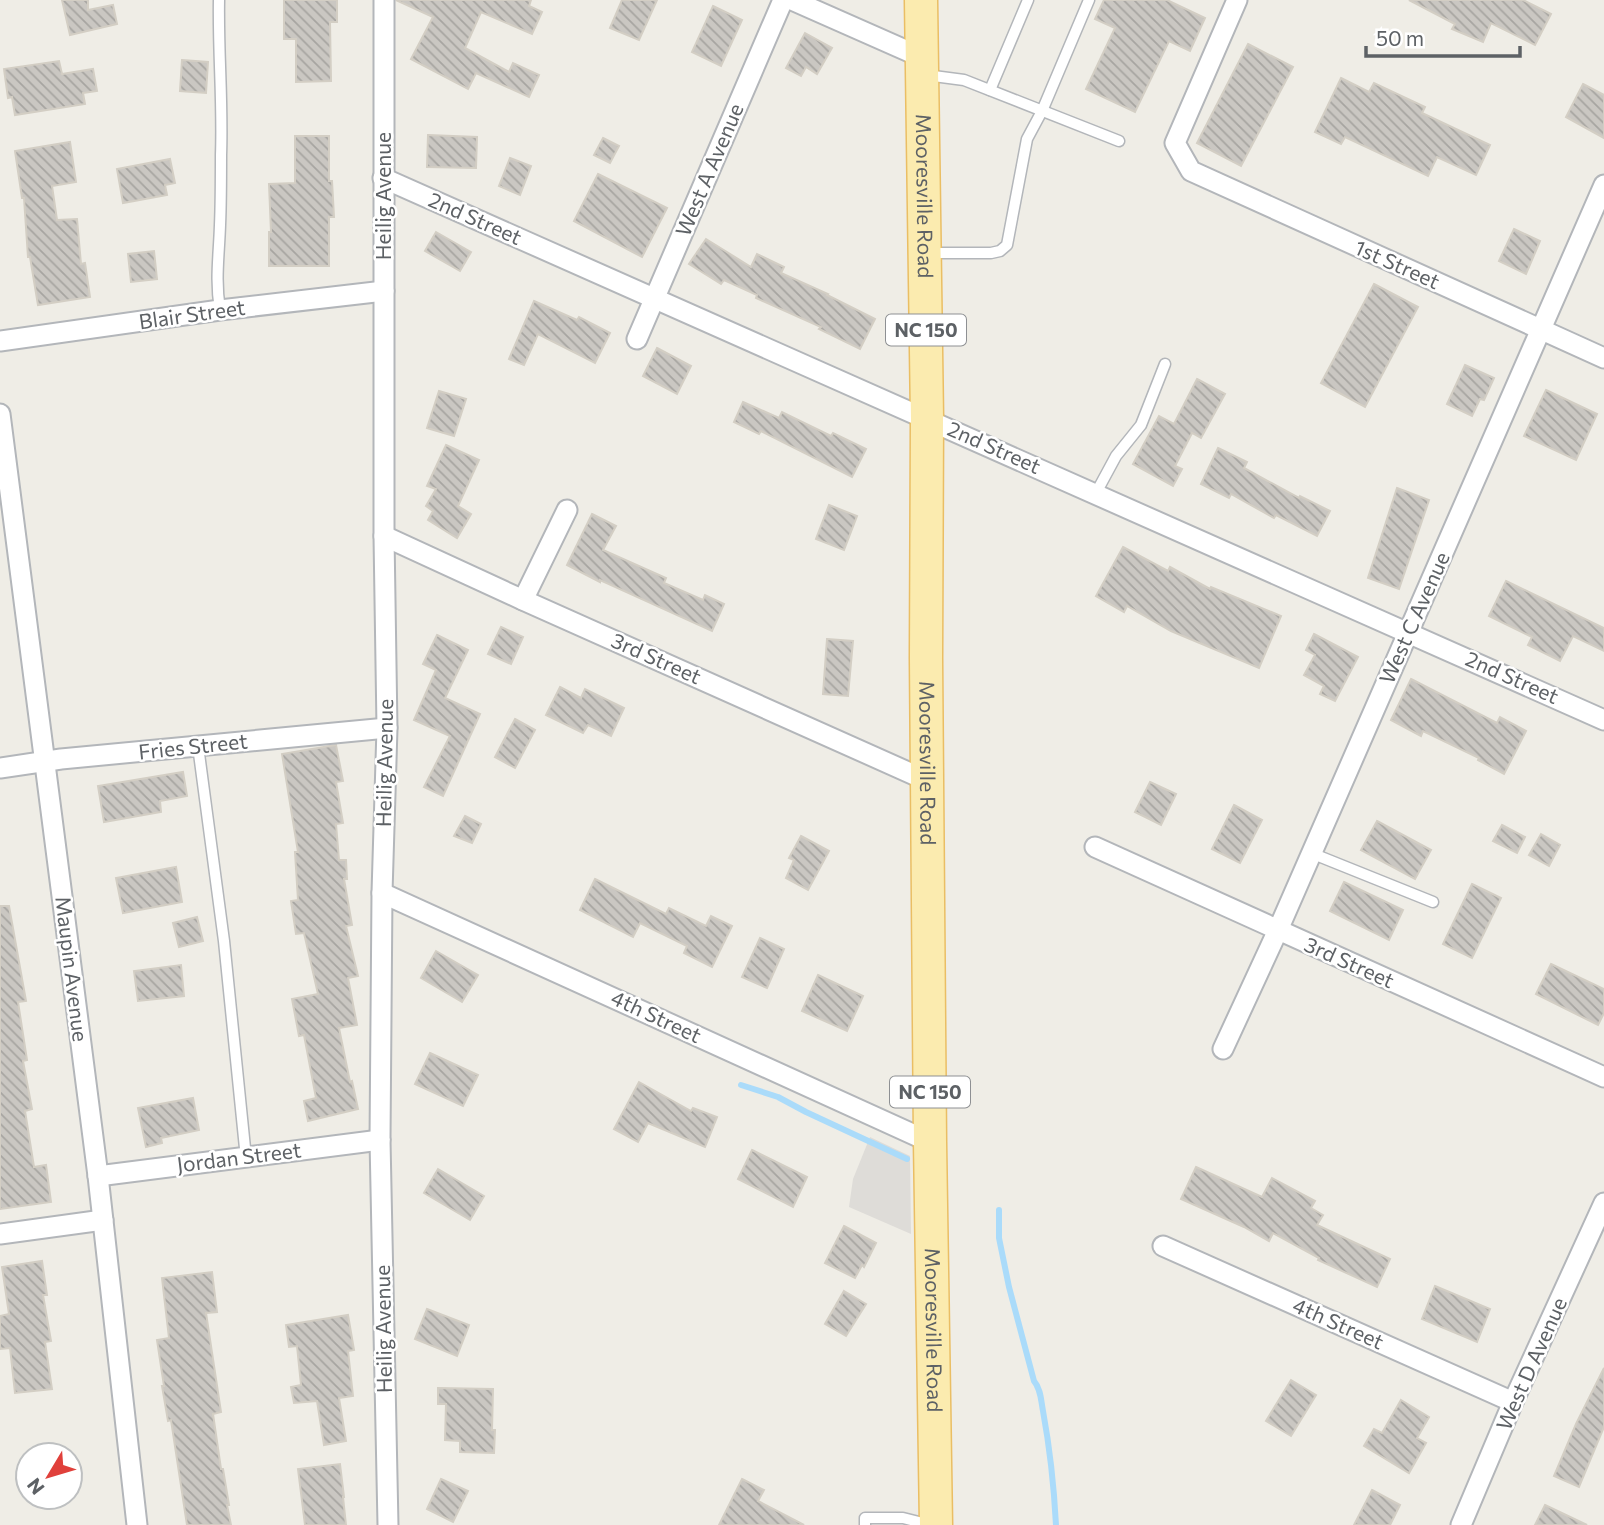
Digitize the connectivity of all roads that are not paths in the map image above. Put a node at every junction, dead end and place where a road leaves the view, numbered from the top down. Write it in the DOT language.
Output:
graph roads {
  1 [pos="219,0"];
  2 [pos="384,0"];
  3 [pos="783,0"];
  4 [pos="792,0"];
  5 [pos="921,0"];
  6 [pos="1028,0"];
  7 [pos="1089,0"];
  8 [pos="1237,0"];
  9 [pos="921,66"];
  10 [pos="990,90"];
  11 [pos="1042,111"];
  12 [pos="1119,141"];
  13 [pos="383,178"];
  14 [pos="1604,185"];
  15 [pos="925,253"];
  16 [pos="384,291"];
  17 [pos="655,300"];
  18 [pos="219,310"];
  19 [pos="1541,331"];
  20 [pos="637,339"];
  21 [pos="0,341"];
  22 [pos="1604,358"];
  23 [pos="1165,364"];
  24 [pos="0,414"];
  25 [pos="927,419"];
  26 [pos="1096,493"];
  27 [pos="567,510"];
  28 [pos="384,536"];
  29 [pos="523,600"];
  30 [pos="1409,631"];
  31 [pos="1604,720"];
  32 [pos="387,728"];
  33 [pos="198,746"];
  34 [pos="44,761"];
  35 [pos="0,768"];
  36 [pos="928,781"];
  37 [pos="1095,847"];
  38 [pos="1311,853"];
  39 [pos="382,892"];
  40 [pos="1433,902"];
  41 [pos="1278,930"];
  42 [pos="1223,1049"];
  43 [pos="1604,1077"];
  44 [pos="380,1140"];
  45 [pos="930,1142"];
  46 [pos="246,1158"];
  47 [pos="98,1176"];
  48 [pos="1604,1203"];
  49 [pos="103,1220"];
  50 [pos="0,1234"];
  51 [pos="1163,1246"];
  52 [pos="1513,1402"];
  53 [pos="137,1525"];
  54 [pos="388,1525"];
  55 [pos="865,1525"];
  56 [pos="934,1525"];
  57 [pos="1461,1525"];
  1 -- 18 [label="lane"];
  2 -- 13 [label="street, Heilig Avenue"];
  3 -- 17 [label="street, West A Avenue"];
  4 -- 9 [label="street"];
  5 -- 9 [label="main road, Mooresville Road / NC 150"];
  6 -- 10 [label="lane"];
  7 -- 11 [label="lane"];
  8 -- 19 [label="street, 1st Street"];
  9 -- 10 [label="lane"];
  9 -- 15 [label="main road, Mooresville Road / NC 150"];
  10 -- 11 [label="lane"];
  11 -- 12 [label="lane"];
  11 -- 15 [label="lane"];
  13 -- 16 [label="street, Heilig Avenue"];
  13 -- 17 [label="street, 2nd Street"];
  14 -- 19 [label="street, West C Avenue"];
  15 -- 25 [label="main road, Mooresville Road / NC 150"];
  16 -- 18 [label="street, Blair Street"];
  16 -- 28 [label="street, Heilig Avenue"];
  17 -- 20 [label="street, West A Avenue"];
  17 -- 25 [label="street, 2nd Street"];
  18 -- 21 [label="street, Blair Street"];
  19 -- 22 [label="street, 1st Street"];
  19 -- 30 [label="street, West C Avenue"];
  23 -- 26 [label="lane"];
  24 -- 34 [label="street, Maupin Avenue"];
  25 -- 26 [label="street, 2nd Street"];
  25 -- 36 [label="main road, Mooresville Road / NC 150"];
  26 -- 30 [label="street, 2nd Street"];
  27 -- 29 [label="street"];
  28 -- 29 [label="street, 3rd Street"];
  28 -- 32 [label="street, Heilig Avenue"];
  29 -- 36 [label="street, 3rd Street"];
  30 -- 31 [label="street, 2nd Street"];
  30 -- 38 [label="street, West C Avenue"];
  32 -- 33 [label="street, Fries Street"];
  32 -- 39 [label="street, Heilig Avenue"];
  33 -- 34 [label="street, Fries Street"];
  33 -- 46 [label="lane"];
  34 -- 35 [label="street, Fries Street"];
  34 -- 47 [label="street, Maupin Avenue"];
  36 -- 45 [label="main road, Mooresville Road / NC 150"];
  37 -- 41 [label="street, 3rd Street"];
  38 -- 40 [label="lane"];
  38 -- 41 [label="street, West C Avenue"];
  39 -- 44 [label="street, Heilig Avenue"];
  39 -- 45 [label="street, 4th Street"];
  41 -- 42 [label="street, West C Avenue"];
  41 -- 43 [label="street, 3rd Street"];
  44 -- 46 [label="street, Jordan Street"];
  44 -- 54 [label="street, Heilig Avenue"];
  45 -- 56 [label="main road, Mooresville Road / NC 150"];
  46 -- 47 [label="street, Jordan Street"];
  47 -- 49 [label="street, Maupin Avenue"];
  48 -- 52 [label="street, West D Avenue"];
  49 -- 50 [label="street"];
  49 -- 53 [label="street, Maupin Avenue"];
  51 -- 52 [label="street, 4th Street"];
  52 -- 57 [label="street, West D Avenue"];
  55 -- 56 [label="lane"];
}
